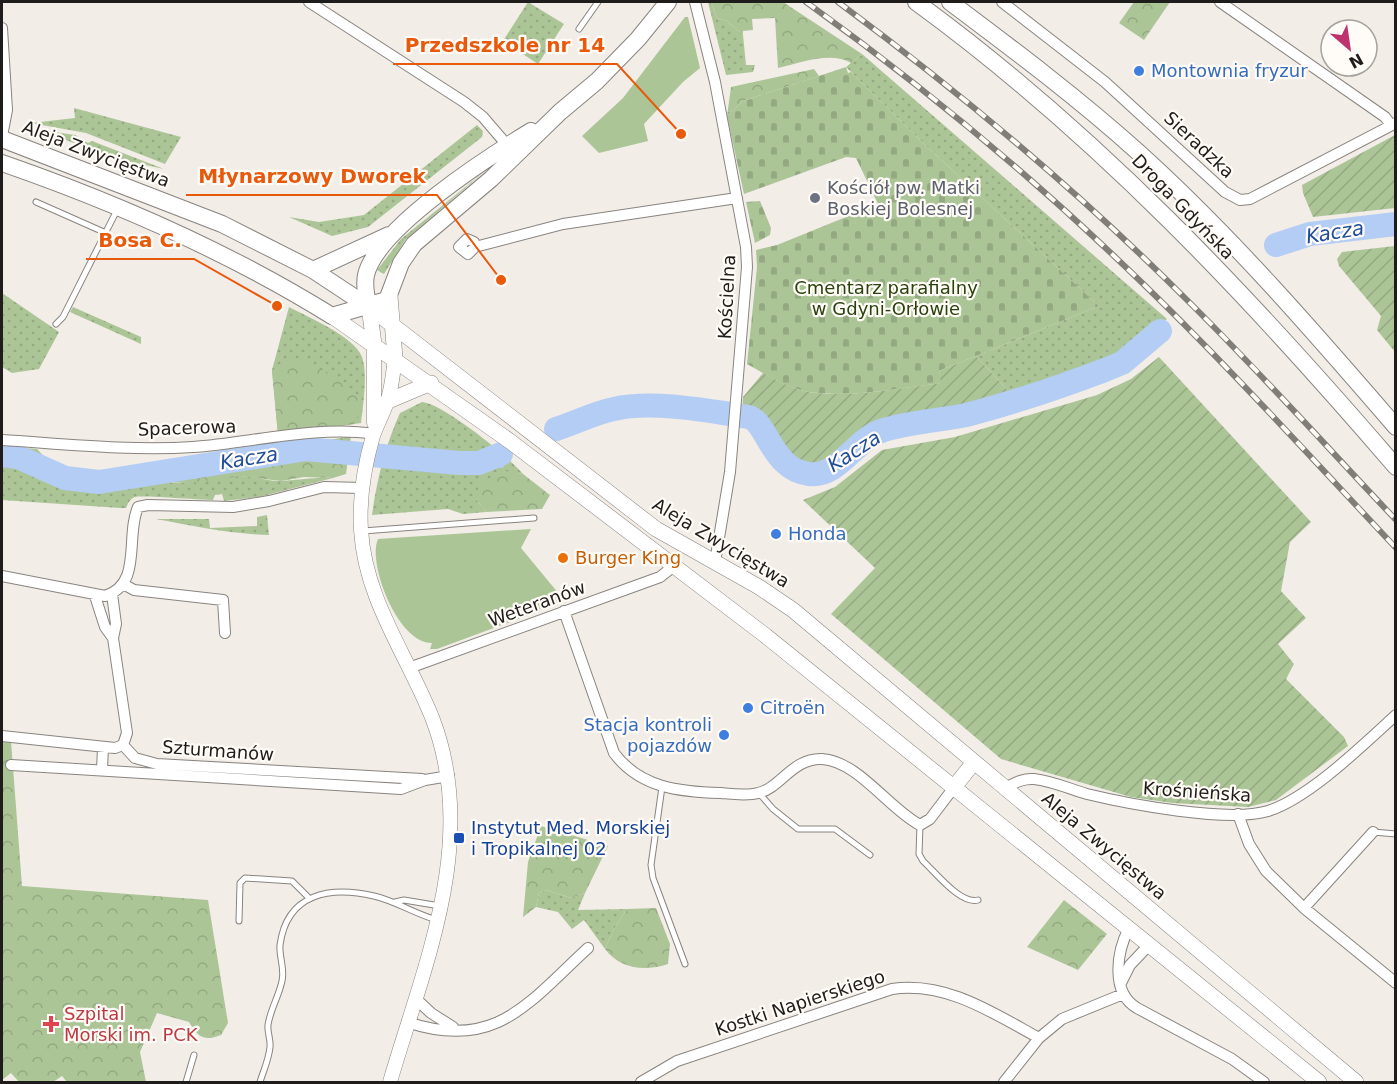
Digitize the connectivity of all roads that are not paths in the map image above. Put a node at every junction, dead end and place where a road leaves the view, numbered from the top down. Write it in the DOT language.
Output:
graph roads {
  1 [pos="309,2"];
  2 [pos="598,2"];
  3 [pos="668,2"];
  4 [pos="695,2"];
  5 [pos="916,2"];
  6 [pos="950,2"];
  7 [pos="1002,2"];
  8 [pos="1220,2"];
  9 [pos="2,28"];
  10 [pos="579,30"];
  11 [pos="560,112"];
  12 [pos="1393,124"];
  13 [pos="2,138"];
  14 [pos="507,145"];
  15 [pos="2,163"];
  16 [pos="738,198"];
  17 [pos="36,202"];
  18 [pos="118,207"];
  19 [pos="106,233"];
  20 [pos="393,233"];
  21 [pos="475,246"];
  22 [pos="313,270"];
  23 [pos="390,296"];
  24 [pos="369,307"];
  25 [pos="332,316"];
  26 [pos="56,324"];
  27 [pos="392,324"];
  28 [pos="374,344"];
  29 [pos="395,358"];
  30 [pos="431,383"];
  31 [pos="388,400"];
  32 [pos="1380,409"];
  33 [pos="1395,419"];
  34 [pos="1395,427"];
  35 [pos="373,436"];
  36 [pos="2,440"];
  37 [pos="1395,467"];
  38 [pos="362,488"];
  39 [pos="534,518"];
  40 [pos="361,531"];
  41 [pos="716,562"];
  42 [pos="674,566"];
  43 [pos="2,576"];
  44 [pos="125,585"];
  45 [pos="112,594"];
  46 [pos="94,596"];
  47 [pos="564,611"];
  48 [pos="225,633"];
  49 [pos="113,638"];
  50 [pos="409,668"];
  51 [pos="1395,715"];
  52 [pos="2,736"];
  53 [pos="123,745"];
  54 [pos="103,747"];
  55 [pos="974,762"];
  56 [pos="11,765"];
  57 [pos="102,770"];
  58 [pos="449,776"];
  59 [pos="425,780"];
  60 [pos="955,786"];
  61 [pos="662,787"];
  62 [pos="1005,788"];
  63 [pos="759,793"];
  64 [pos="1238,814"];
  65 [pos="920,825"];
  66 [pos="1373,832"];
  67 [pos="1395,834"];
  68 [pos="870,855"];
  69 [pos="309,898"];
  70 [pos="978,900"];
  71 [pos="395,902"];
  72 [pos="1304,908"];
  73 [pos="439,914"];
  74 [pos="239,921"];
  75 [pos="1129,928"];
  76 [pos="1149,945"];
  77 [pos="588,948"];
  78 [pos="685,964"];
  79 [pos="1393,978"];
  80 [pos="1122,989"];
  81 [pos="415,998"];
  82 [pos="407,1022"];
  83 [pos="462,1031"];
  84 [pos="1039,1038"];
  85 [pos="194,1055"];
  86 [pos="186,1083"];
  87 [pos="260,1083"];
  88 [pos="390,1083"];
  89 [pos="641,1083"];
  90 [pos="1004,1083"];
  91 [pos="1264,1083"];
  92 [pos="1319,1083"];
  93 [pos="1356,1083"];
  1 -- 14 [label="street"];
  2 -- 10 [label="lane"];
  3 -- 11 [label="main road"];
  4 -- 16 [label="street, Kościelna"];
  5 -- 37 [label="main road, Droga Gdyńska"];
  6 -- 32 [label="main road, Droga Gdyńska"];
  7 -- 12 [label="street, Sieradzka"];
  8 -- 12 [label="street"];
  9 -- 13 [label="street"];
  11 -- 14 [label="main road"];
  11 -- 23 [label="main road"];
  13 -- 22 [label="main road, Aleja Zwycięstwa"];
  14 -- 20 [label="main road"];
  15 -- 18 [label="main road"];
  16 -- 21 [label="street"];
  16 -- 41 [label="street, Kościelna"];
  17 -- 19 [label="lane"];
  18 -- 19 [label="lane"];
  18 -- 25 [label="main road"];
  19 -- 26 [label="lane"];
  20 -- 22 [label="main road"];
  20 -- 24 [label="main road"];
  22 -- 24 [label="main road, Aleja Zwycięstwa"];
  23 -- 24 [label="main road"];
  23 -- 27 [label="main road"];
  24 -- 25 [label="main road"];
  24 -- 27 [label="main road, Aleja Zwycięstwa"];
  24 -- 28 [label="main road"];
  25 -- 28 [label="main road"];
  27 -- 28 [label="main road"];
  27 -- 29 [label="main road"];
  27 -- 41 [label="main road, Aleja Zwycięstwa"];
  28 -- 29 [label="main road"];
  28 -- 35 [label="street"];
  29 -- 30 [label="main road"];
  29 -- 31 [label="street"];
  30 -- 31 [label="main road"];
  30 -- 42 [label="main road"];
  31 -- 35 [label="street"];
  32 -- 33 [label="main road"];
  32 -- 34 [label="main road, Droga Gdyńska"];
  35 -- 36 [label="street, Spacerowa"];
  35 -- 38 [label="street"];
  38 -- 40 [label="street"];
  38 -- 44 [label="street"];
  39 -- 40 [label="lane"];
  40 -- 50 [label="street"];
  41 -- 55 [label="main road, Aleja Zwycięstwa"];
  42 -- 47 [label="street, Weteranów"];
  42 -- 60 [label="main road"];
  43 -- 46 [label="street"];
  44 -- 45 [label="street"];
  44 -- 48 [label="street"];
  45 -- 46 [label="street"];
  45 -- 49 [label="street"];
  46 -- 49 [label="street"];
  47 -- 50 [label="street, Weteranów"];
  47 -- 61 [label="street"];
  49 -- 53 [label="street"];
  50 -- 58 [label="street"];
  51 -- 64 [label="street, Krośnieńska"];
  52 -- 54 [label="street"];
  53 -- 54 [label="street"];
  53 -- 59 [label="street, Szturmanów"];
  54 -- 57 [label="street"];
  55 -- 60 [label="main road"];
  55 -- 62 [label="main road, Aleja Zwycięstwa"];
  56 -- 57 [label="street, Szturmanów"];
  57 -- 59 [label="street, Szturmanów"];
  58 -- 59 [label="street, Szturmanów"];
  58 -- 73 [label="street"];
  60 -- 65 [label="street"];
  60 -- 75 [label="main road"];
  61 -- 63 [label="street"];
  61 -- 78 [label="lane"];
  62 -- 64 [label="street, Krośnieńska"];
  62 -- 93 [label="main road, Aleja Zwycięstwa"];
  63 -- 65 [label="street"];
  63 -- 68 [label="lane"];
  64 -- 72 [label="street"];
  65 -- 70 [label="lane"];
  66 -- 67 [label="lane"];
  66 -- 72 [label="street"];
  69 -- 71 [label="lane"];
  69 -- 74 [label="lane"];
  69 -- 87 [label="lane"];
  71 -- 73 [label="lane"];
  71 -- 73 [label="lane"];
  72 -- 79 [label="street"];
  73 -- 81 [label="street"];
  75 -- 76 [label="main road"];
  75 -- 80 [label="street"];
  76 -- 80 [label="street"];
  76 -- 92 [label="main road"];
  77 -- 83 [label="street"];
  80 -- 84 [label="street"];
  80 -- 91 [label="street"];
  81 -- 82 [label="street"];
  81 -- 83 [label="street"];
  82 -- 83 [label="street"];
  82 -- 88 [label="street"];
  84 -- 89 [label="street, Kostki Napierskiego"];
  84 -- 90 [label="street"];
  85 -- 86 [label="lane"];
}
